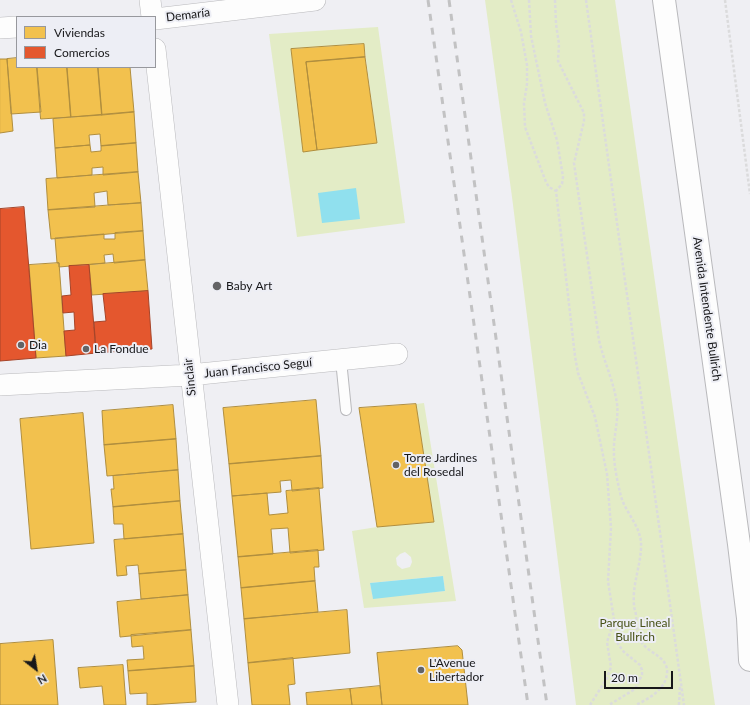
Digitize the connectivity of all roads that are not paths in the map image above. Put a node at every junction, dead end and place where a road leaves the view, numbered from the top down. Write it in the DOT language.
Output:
graph roads {
  1 [pos="150,0"];
  2 [pos="315,0"];
  3 [pos="664,0"];
  4 [pos="152,16"];
  5 [pos="156,18"];
  6 [pos="16,27"];
  7 [pos="0,28"];
  8 [pos="156,58"];
  9 [pos="397,354"];
  10 [pos="341,360"];
  11 [pos="190,375"];
  12 [pos="0,385"];
  13 [pos="346,410"];
  14 [pos="749,621"];
  15 [pos="750,660"];
  16 [pos="228,705"];
  1 -- 4 [label="street"];
  2 -- 5 [label="street, Demaría"];
  3 -- 14 [label="main road, Avenida Intendente Bullrich"];
  6 -- 7 [label="street"];
  8 -- 11 [label="street, Sinclair"];
  9 -- 10 [label="street, Juan Francisco Seguí"];
  10 -- 11 [label="street, Juan Francisco Seguí"];
  10 -- 13 [label="lane"];
  11 -- 12 [label="street, Juan Francisco Seguí"];
  11 -- 16 [label="street, Sinclair"];
  14 -- 15 [label="main road, Avenida Intendente Bullrich"];
}
